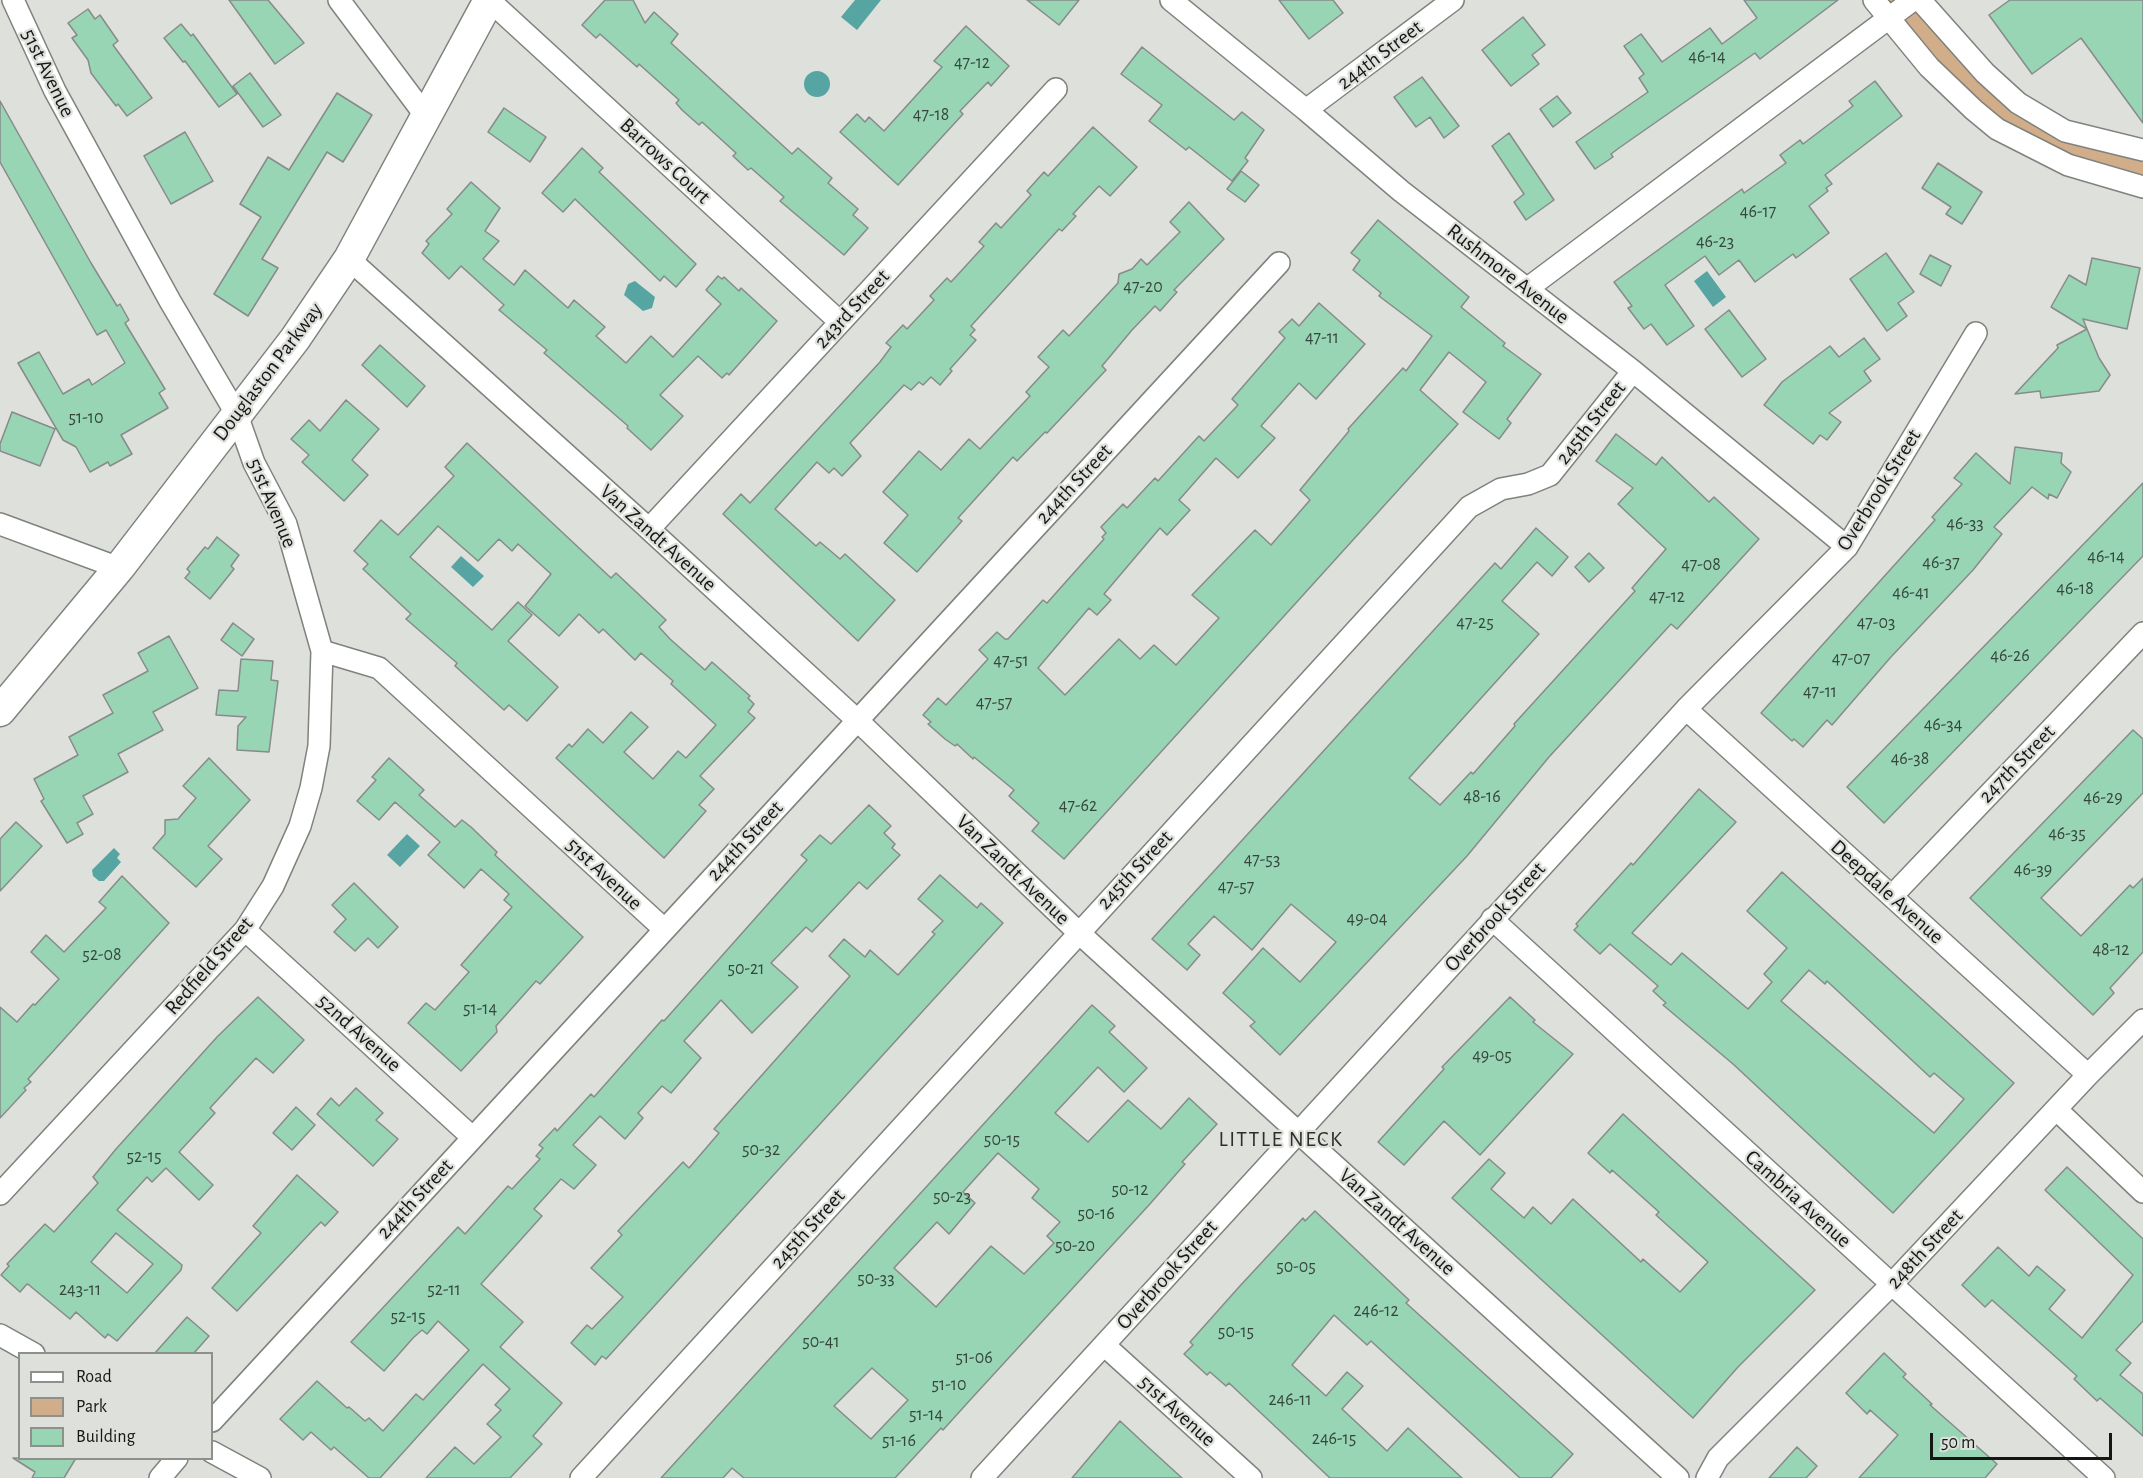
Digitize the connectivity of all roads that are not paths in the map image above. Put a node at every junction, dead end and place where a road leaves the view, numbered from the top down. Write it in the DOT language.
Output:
graph roads {
  1 [pos="14,0"];
  2 [pos="339,0"];
  3 [pos="489,0"];
  4 [pos="1171,0"];
  5 [pos="1453,0"];
  6 [pos="1874,0"];
  7 [pos="1913,0"];
  8 [pos="1920,0"];
  9 [pos="1887,18"];
  10 [pos="1056,89"];
  11 [pos="1306,110"];
  12 [pos="425,114"];
  13 [pos="2143,150"];
  14 [pos="2143,187"];
  15 [pos="349,259"];
  16 [pos="1279,263"];
  17 [pos="1528,288"];
  18 [pos="840,322"];
  19 [pos="1976,333"];
  20 [pos="1633,371"];
  21 [pos="237,415"];
  22 [pos="0,524"];
  23 [pos="650,529"];
  24 [pos="1847,547"];
  25 [pos="119,568"];
  26 [pos="2143,633"];
  27 [pos="322,651"];
  28 [pos="1686,709"];
  29 [pos="0,711"];
  30 [pos="856,720"];
  31 [pos="1892,896"];
  32 [pos="1492,920"];
  33 [pos="664,929"];
  34 [pos="245,930"];
  35 [pos="1078,932"];
  36 [pos="2143,1020"];
  37 [pos="2088,1075"];
  38 [pos="2056,1110"];
  39 [pos="1298,1132"];
  40 [pos="472,1137"];
  41 [pos="2143,1192"];
  42 [pos="0,1194"];
  43 [pos="1891,1285"];
  44 [pos="0,1335"];
  45 [pos="1104,1345"];
  46 [pos="32,1352"];
  47 [pos="213,1419"];
  48 [pos="213,1453"];
  49 [pos="175,1460"];
  50 [pos="160,1478"];
  51 [pos="260,1478"];
  52 [pos="581,1478"];
  53 [pos="982,1478"];
  54 [pos="1251,1478"];
  55 [pos="1678,1478"];
  56 [pos="1707,1478"];
  57 [pos="2104,1478"];
  1 -- 21 [label="street, 51st Avenue"];
  2 -- 12 [label="street"];
  3 -- 12 [label="main road, Douglaston Parkway"];
  3 -- 18 [label="street, Barrows Court"];
  4 -- 11 [label="street, Rushmore Avenue"];
  5 -- 11 [label="street, 244th Street"];
  6 -- 9 [label="street"];
  7 -- 9 [label="street"];
  8 -- 13 [label="street"];
  9 -- 14 [label="street"];
  9 -- 17 [label="street"];
  10 -- 18 [label="street, 243rd Street"];
  11 -- 17 [label="street, Rushmore Avenue"];
  12 -- 15 [label="main road, Douglaston Parkway"];
  15 -- 21 [label="main road, Douglaston Parkway"];
  15 -- 23 [label="street, Van Zandt Avenue"];
  16 -- 30 [label="street, 244th Street"];
  17 -- 20 [label="street, Rushmore Avenue"];
  18 -- 23 [label="street, 243rd Street"];
  19 -- 24 [label="street, Overbrook Street"];
  20 -- 24 [label="street, Rushmore Avenue"];
  20 -- 35 [label="street, 245th Street"];
  21 -- 25 [label="main road, Douglaston Parkway"];
  21 -- 27 [label="street, 51st Avenue"];
  22 -- 25 [label="street"];
  23 -- 30 [label="street, Van Zandt Avenue"];
  24 -- 28 [label="street, Overbrook Street"];
  25 -- 29 [label="main road, Douglaston Parkway"];
  26 -- 31 [label="street, 247th Street"];
  27 -- 33 [label="street, 51st Avenue"];
  27 -- 34 [label="street, Redfield Street"];
  28 -- 31 [label="street, Deepdale Avenue"];
  28 -- 32 [label="street, Overbrook Street"];
  30 -- 33 [label="street, 244th Street"];
  30 -- 35 [label="street, Van Zandt Avenue"];
  31 -- 37 [label="street, Deepdale Avenue"];
  32 -- 39 [label="street, Overbrook Street"];
  32 -- 43 [label="street, Cambria Avenue"];
  33 -- 40 [label="street, 244th Street"];
  34 -- 40 [label="street, 52nd Avenue"];
  34 -- 42 [label="street, Redfield Street"];
  35 -- 39 [label="street, Van Zandt Avenue"];
  35 -- 52 [label="street, 245th Street"];
  36 -- 37 [label="street, 248th Street"];
  37 -- 38 [label="street, 248th Street"];
  38 -- 41 [label="street"];
  38 -- 43 [label="street, 248th Street"];
  39 -- 45 [label="street, Overbrook Street"];
  39 -- 55 [label="street, Van Zandt Avenue"];
  40 -- 47 [label="street, 244th Street"];
  43 -- 56 [label="street, 248th Street"];
  43 -- 57 [label="street, Cambria Avenue"];
  44 -- 46 [label="street"];
  45 -- 53 [label="street, Overbrook Street"];
  45 -- 54 [label="street, 51st Avenue"];
  48 -- 51 [label="street"];
  49 -- 50 [label="street"];
}
